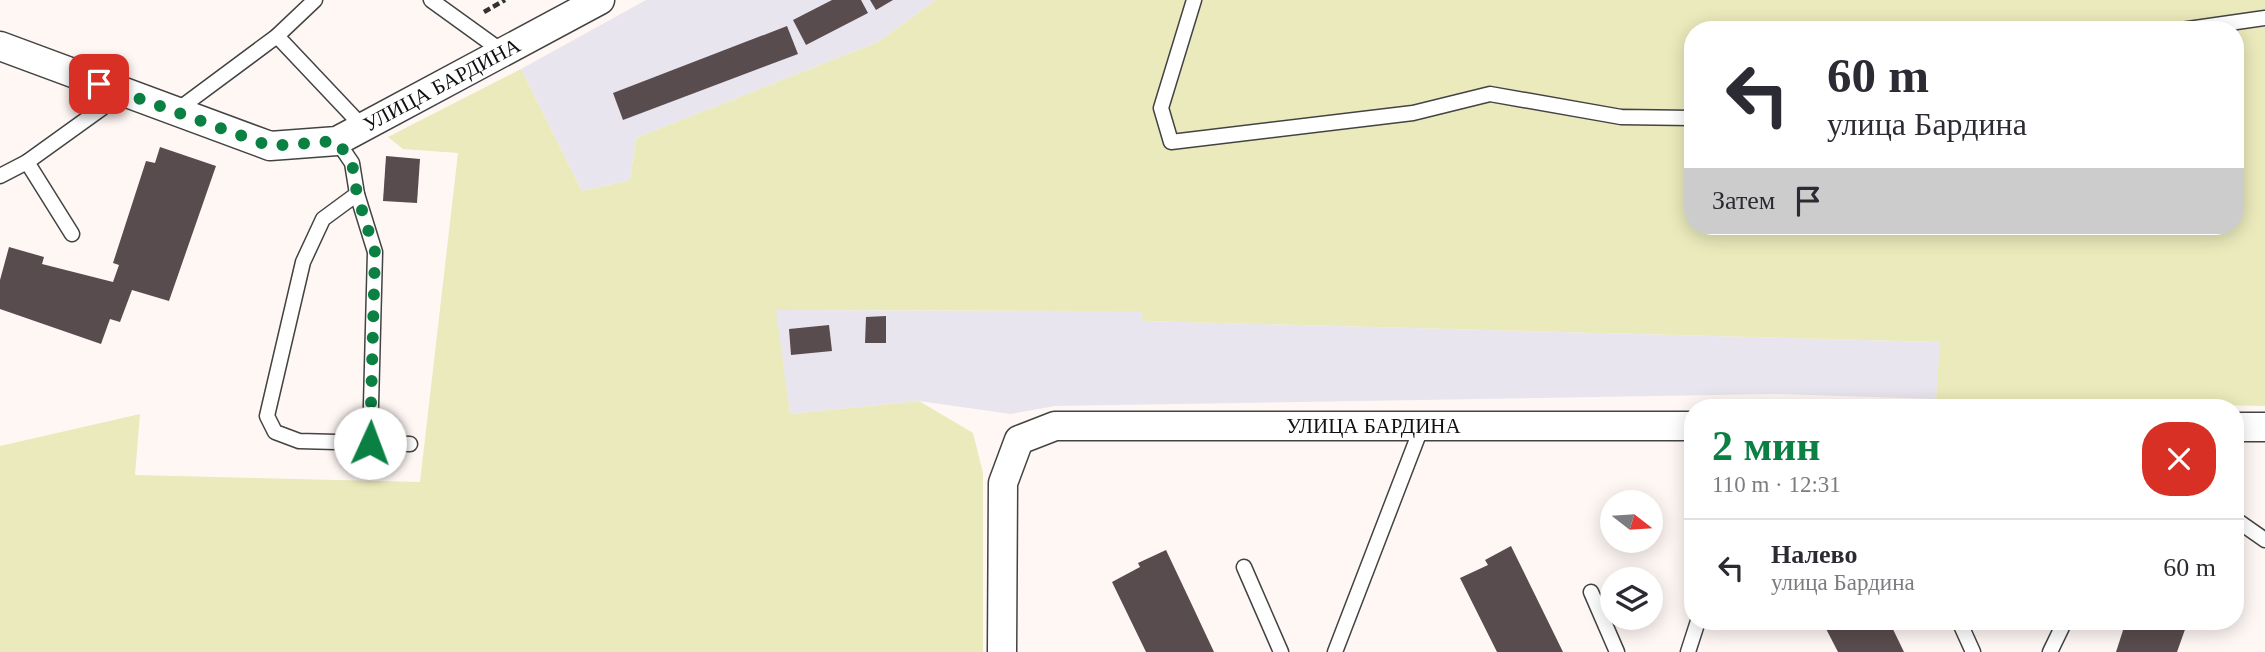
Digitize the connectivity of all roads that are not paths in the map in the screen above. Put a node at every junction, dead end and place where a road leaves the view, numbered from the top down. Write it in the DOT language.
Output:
graph roads {
  1 [pos="314,0"];
  2 [pos="431,0"];
  3 [pos="600,0"];
  4 [pos="1194,0"];
  5 [pos="2265,18"];
  6 [pos="2244,21"];
  7 [pos="278,36"];
  8 [pos="0,46"];
  9 [pos="503,52"];
  10 [pos="123,93"];
  11 [pos="174,111"];
  12 [pos="1684,118"];
  13 [pos="363,127"];
  14 [pos="337,141"];
  15 [pos="27,162"];
  16 [pos="0,176"];
  17 [pos="357,194"];
  18 [pos="72,234"];
  19 [pos="1422,426"];
  20 [pos="1684,426"];
  21 [pos="2244,427"];
  22 [pos="2265,427"];
  23 [pos="370,443"];
  24 [pos="410,444"];
  25 [pos="2244,525"];
  26 [pos="2265,540"];
  27 [pos="1244,567"];
  28 [pos="1591,592"];
  29 [pos="1695,630"];
  30 [pos="1963,630"];
  31 [pos="2061,630"];
  32 [pos="1002,652"];
  33 [pos="1281,652"];
  34 [pos="1335,652"];
  35 [pos="1617,652"];
  36 [pos="1688,652"];
  37 [pos="1973,652"];
  38 [pos="2050,652"];
  1 -- 7 [label="lane"];
  2 -- 9 [label="lane"];
  3 -- 9 [label="street, УЛИЦА БАРДИНА"];
  4 -- 12 [label="lane"];
  5 -- 6 [label="lane"];
  7 -- 11 [label="lane"];
  7 -- 13 [label="lane"];
  8 -- 10 [label="street, УЛИЦА БАРДИНА"];
  9 -- 13 [label="street, УЛИЦА БАРДИНА"];
  10 -- 11 [label="street, УЛИЦА БАРДИНА"];
  10 -- 15 [label="lane"];
  11 -- 14 [label="street, УЛИЦА БАРДИНА"];
  13 -- 14 [label="street, УЛИЦА БАРДИНА"];
  14 -- 17 [label="lane"];
  15 -- 16 [label="lane"];
  15 -- 18 [label="lane"];
  17 -- 23 [label="lane"];
  17 -- 23 [label="lane"];
  19 -- 20 [label="street, УЛИЦА БАРДИНА"];
  19 -- 32 [label="street, УЛИЦА БАРДИНА"];
  19 -- 34 [label="lane"];
  21 -- 22 [label="street"];
  23 -- 24 [label="lane"];
  25 -- 26 [label="lane"];
  27 -- 33 [label="lane"];
  28 -- 35 [label="lane"];
  29 -- 36 [label="lane"];
  30 -- 37 [label="lane"];
  31 -- 38 [label="lane"];
}
